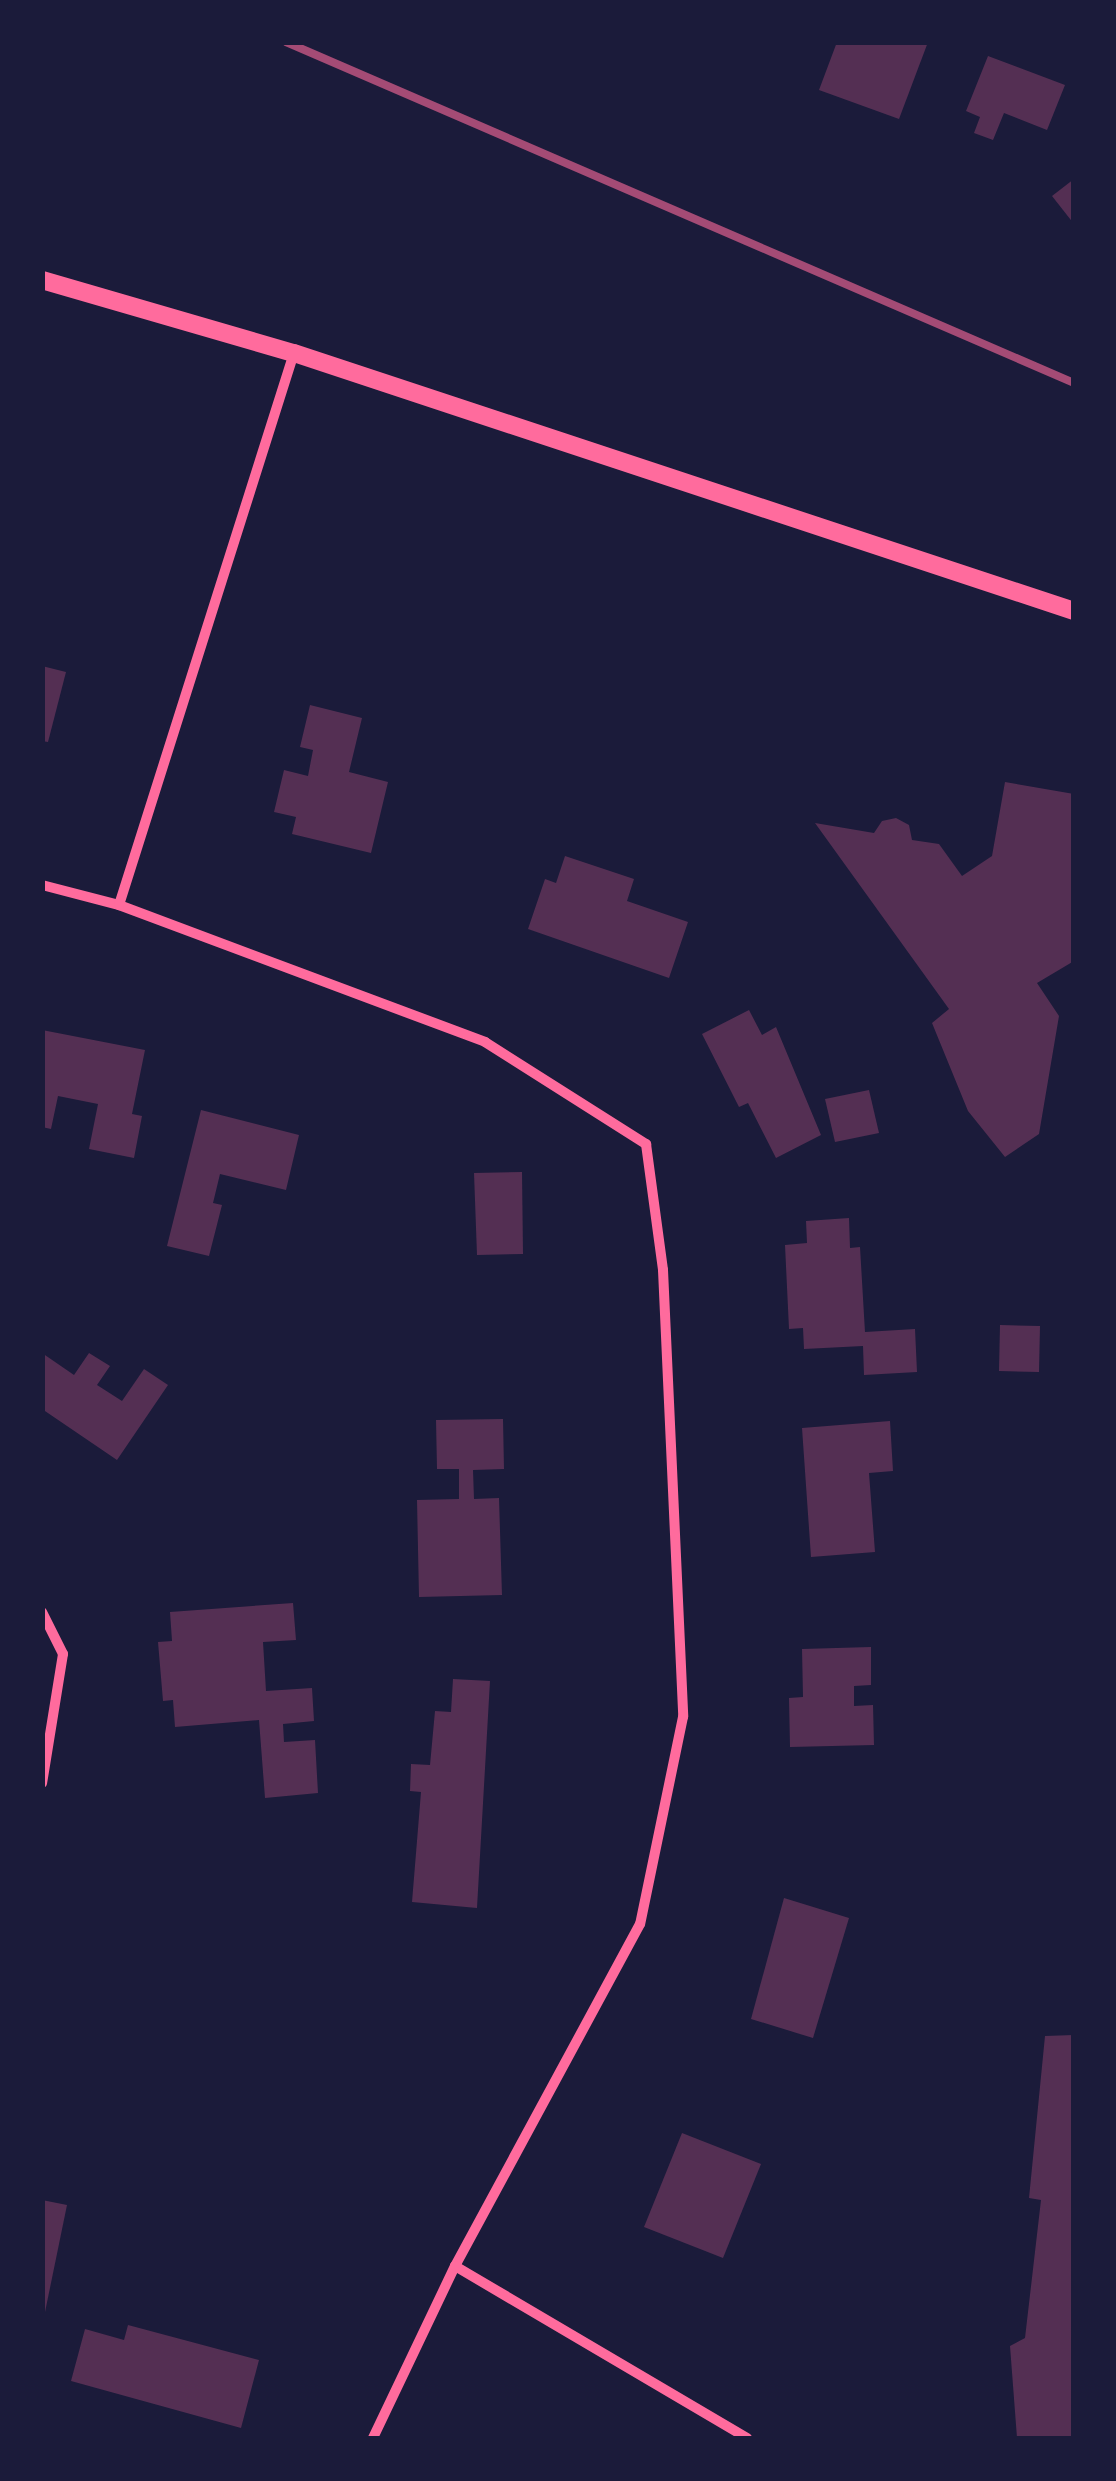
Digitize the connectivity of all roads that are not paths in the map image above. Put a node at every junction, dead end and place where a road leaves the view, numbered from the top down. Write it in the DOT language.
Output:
graph roads {
  1 [pos="42,280"];
  2 [pos="294,353"];
  3 [pos="1074,611"];
  4 [pos="42,885"];
  5 [pos="119,905"];
  6 [pos="42,1612"];
  7 [pos="42,1783"];
  8 [pos="455,2266"];
  9 [pos="373,2438"];
  10 [pos="747,2438"];
  1 -- 2 [label="street"];
  2 -- 3 [label="street"];
  2 -- 5 [label="street"];
  4 -- 5 [label="street"];
  5 -- 8 [label="street"];
  6 -- 7 [label="street"];
  8 -- 9 [label="street"];
  8 -- 10 [label="street"];
}
